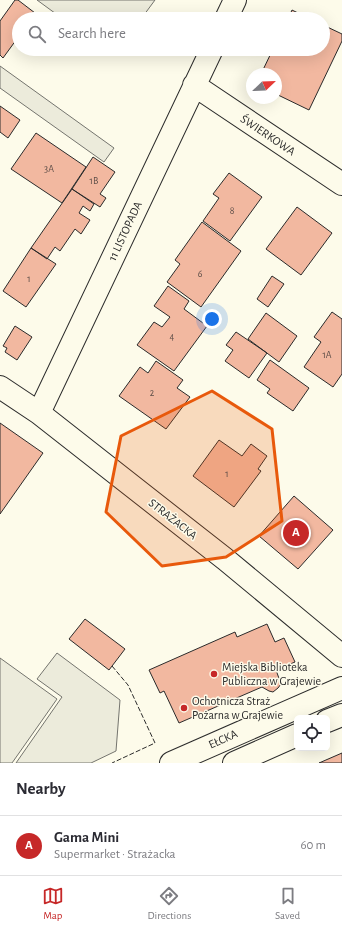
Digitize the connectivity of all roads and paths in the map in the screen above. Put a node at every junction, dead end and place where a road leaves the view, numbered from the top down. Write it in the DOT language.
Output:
graph roads {
  1 [pos="235,0"];
  2 [pos="229,12"];
  3 [pos="208,56"];
  4 [pos="194,85"];
  5 [pos="342,184"];
  6 [pos="0,387"];
  7 [pos="39,413"];
  8 [pos="342,656"];
  9 [pos="342,688"];
  10 [pos="342,715"];
  11 [pos="330,720"];
  12 [pos="294,736"];
  13 [pos="171,763"];
  14 [pos="234,763"];
  1 -- 2 [label="street"];
  3 -- 4 [label="street, 11 LISTOPADA"];
  4 -- 5 [label="street, ŚWIERKOWA"];
  4 -- 7 [label="street, 11 LISTOPADA"];
  6 -- 7 [label="street, STRAŻACKA"];
  7 -- 8 [label="street, STRAŻACKA"];
  9 -- 13 [label="street, EŁCKA"];
  10 -- 11 [label="street"];
  12 -- 14 [label="street"];
}
